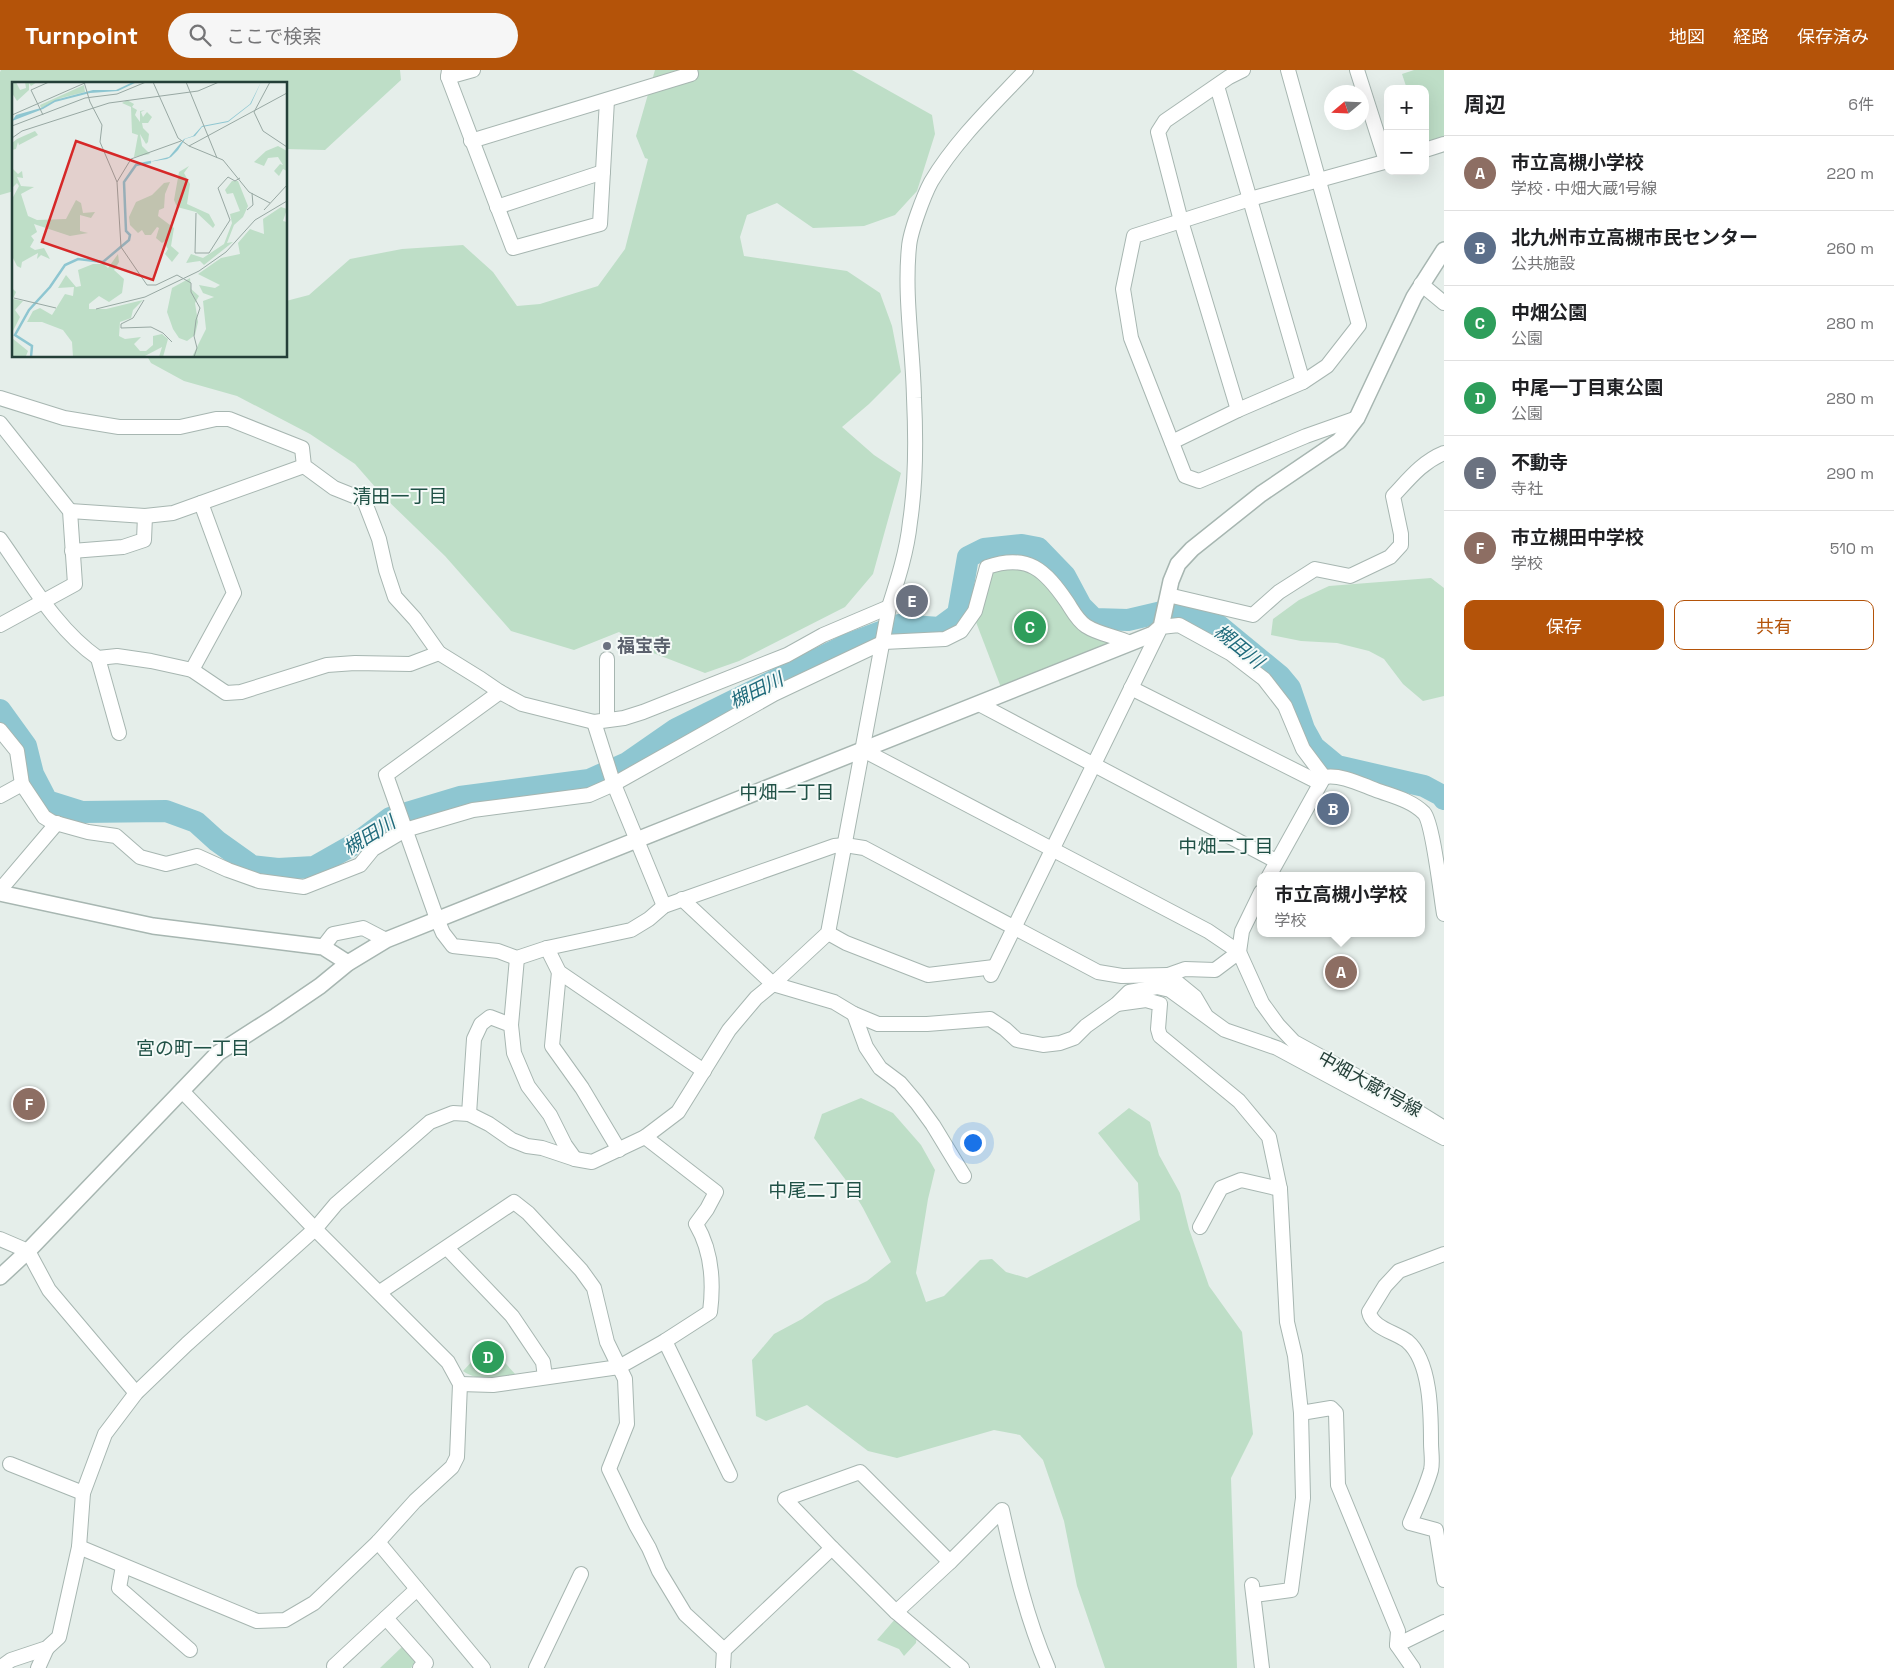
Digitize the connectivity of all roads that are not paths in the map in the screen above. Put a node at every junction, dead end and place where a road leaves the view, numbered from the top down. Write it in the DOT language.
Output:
graph roads {
  1 [pos="473,70"];
  2 [pos="690,70"];
  3 [pos="1026,70"];
  4 [pos="1243,70"];
  5 [pos="1288,70"];
  6 [pos="1357,70"];
  7 [pos="448,74"];
  8 [pos="1217,86"];
  9 [pos="607,100"];
  10 [pos="471,141"];
  11 [pos="1444,144"];
  12 [pos="1429,149"];
  13 [pos="1384,152"];
  14 [pos="1384,162"];
  15 [pos="603,172"];
  16 [pos="1319,180"];
  17 [pos="1250,199"];
  18 [pos="497,206"];
  19 [pos="1181,221"];
  20 [pos="1444,250"];
  21 [pos="1421,284"];
  22 [pos="1444,303"];
  23 [pos="1303,382"];
  24 [pos="0,398"];
  25 [pos="1238,410"];
  26 [pos="1357,418"];
  27 [pos="0,423"];
  28 [pos="1172,442"];
  29 [pos="1444,453"];
  30 [pos="304,466"];
  31 [pos="201,502"];
  32 [pos="70,511"];
  33 [pos="145,516"];
  34 [pos="0,539"];
  35 [pos="72,551"];
  36 [pos="1167,598"];
  37 [pos="44,601"];
  38 [pos="888,613"];
  39 [pos="1162,624"];
  40 [pos="0,625"];
  41 [pos="884,642"];
  42 [pos="1130,643"];
  43 [pos="439,653"];
  44 [pos="98,658"];
  45 [pos="608,659"];
  46 [pos="192,670"];
  47 [pos="1131,688"];
  48 [pos="500,692"];
  49 [pos="979,704"];
  50 [pos="600,721"];
  51 [pos="0,730"];
  52 [pos="119,733"];
  53 [pos="863,750"];
  54 [pos="1093,765"];
  55 [pos="1322,780"];
  56 [pos="614,783"];
  57 [pos="22,784"];
  58 [pos="0,796"];
  59 [pos="401,820"];
  60 [pos="57,823"];
  61 [pos="637,840"];
  62 [pos="845,845"];
  63 [pos="1052,850"];
  64 [pos="1276,861"];
  65 [pos="1271,872"];
  66 [pos="0,891"];
  67 [pos="682,899"];
  68 [pos="1257,900"];
  69 [pos="664,906"];
  70 [pos="1444,914"];
  71 [pos="437,919"];
  72 [pos="1013,928"];
  73 [pos="828,932"];
  74 [pos="386,940"];
  75 [pos="323,947"];
  76 [pos="547,948"];
  77 [pos="1239,952"];
  78 [pos="517,958"];
  79 [pos="348,963"];
  80 [pos="558,972"];
  81 [pos="1168,974"];
  82 [pos="773,984"];
  83 [pos="1117,1004"];
  84 [pos="854,1014"];
  85 [pos="1205,1014"];
  86 [pos="511,1025"];
  87 [pos="704,1071"];
  88 [pos="182,1091"];
  89 [pos="469,1114"];
  90 [pos="1444,1128"];
  91 [pos="645,1137"];
  92 [pos="1444,1138"];
  93 [pos="619,1150"];
  94 [pos="575,1159"];
  95 [pos="964,1176"];
  96 [pos="1280,1189"];
  97 [pos="1200,1227"];
  98 [pos="315,1229"];
  99 [pos="0,1239"];
  100 [pos="447,1248"];
  101 [pos="28,1251"];
  102 [pos="1444,1254"];
  103 [pos="0,1277"];
  104 [pos="380,1292"];
  105 [pos="665,1341"];
  106 [pos="619,1367"];
  107 [pos="545,1377"];
  108 [pos="460,1384"];
  109 [pos="136,1394"];
  110 [pos="1301,1413"];
  111 [pos="10,1464"];
  112 [pos="730,1475"];
  113 [pos="83,1493"];
  114 [pos="378,1542"];
  115 [pos="78,1547"];
  116 [pos="832,1548"];
  117 [pos="950,1562"];
  118 [pos="123,1566"];
  119 [pos="581,1574"];
  120 [pos="1444,1580"];
  121 [pos="417,1589"];
  122 [pos="896,1612"];
  123 [pos="386,1618"];
  124 [pos="1444,1622"];
  125 [pos="1398,1645"];
  126 [pos="47,1648"];
  127 [pos="190,1650"];
  128 [pos="724,1650"];
  129 [pos="23,1656"];
  130 [pos="0,1668"];
  131 [pos="12,1668"];
  132 [pos="38,1668"];
  133 [pos="336,1668"];
  134 [pos="420,1668"];
  135 [pos="483,1668"];
  136 [pos="536,1668"];
  137 [pos="723,1668"];
  138 [pos="962,1668"];
  139 [pos="1048,1668"];
  140 [pos="1262,1668"];
  141 [pos="1413,1668"];
  1 -- 7 [label="street"];
  2 -- 9 [label="street"];
  3 -- 38 [label="street"];
  4 -- 8 [label="street"];
  5 -- 16 [label="street"];
  6 -- 13 [label="street"];
  7 -- 10 [label="street"];
  8 -- 17 [label="street"];
  8 -- 19 [label="street"];
  9 -- 10 [label="street"];
  9 -- 15 [label="street"];
  10 -- 18 [label="street"];
  11 -- 12 [label="street"];
  14 -- 16 [label="street"];
  15 -- 18 [label="street"];
  15 -- 18 [label="street"];
  16 -- 17 [label="street"];
  16 -- 23 [label="street"];
  17 -- 19 [label="street"];
  17 -- 23 [label="street"];
  19 -- 25 [label="street"];
  19 -- 28 [label="street"];
  20 -- 21 [label="street"];
  21 -- 22 [label="street"];
  21 -- 26 [label="street"];
  23 -- 25 [label="street"];
  24 -- 30 [label="street"];
  25 -- 28 [label="street"];
  26 -- 28 [label="street"];
  26 -- 36 [label="street"];
  27 -- 32 [label="street"];
  29 -- 36 [label="street"];
  30 -- 31 [label="street"];
  30 -- 43 [label="street"];
  31 -- 33 [label="street"];
  31 -- 46 [label="street"];
  32 -- 33 [label="street"];
  32 -- 35 [label="street"];
  33 -- 35 [label="street"];
  34 -- 37 [label="street"];
  35 -- 37 [label="street"];
  36 -- 39 [label="street"];
  37 -- 40 [label="street"];
  37 -- 44 [label="street"];
  38 -- 41 [label="street"];
  38 -- 50 [label="street"];
  39 -- 42 [label="street"];
  39 -- 47 [label="street"];
  39 -- 55 [label="street"];
  41 -- 42 [label="street"];
  41 -- 53 [label="street"];
  41 -- 56 [label="street"];
  42 -- 49 [label="street"];
  43 -- 46 [label="street"];
  43 -- 48 [label="street"];
  44 -- 46 [label="street"];
  44 -- 52 [label="street"];
  45 -- 50 [label="street"];
  47 -- 54 [label="street"];
  47 -- 55 [label="street"];
  48 -- 50 [label="street"];
  48 -- 59 [label="street"];
  49 -- 53 [label="street"];
  49 -- 54 [label="street"];
  50 -- 56 [label="street"];
  51 -- 57 [label="street"];
  53 -- 61 [label="street"];
  53 -- 62 [label="street"];
  53 -- 63 [label="street"];
  54 -- 63 [label="street"];
  54 -- 64 [label="street"];
  55 -- 64 [label="street"];
  55 -- 70 [label="street"];
  56 -- 59 [label="street"];
  56 -- 61 [label="street"];
  57 -- 58 [label="street"];
  57 -- 60 [label="street"];
  59 -- 60 [label="street"];
  59 -- 71 [label="street"];
  60 -- 66 [label="street"];
  61 -- 69 [label="street"];
  61 -- 71 [label="street"];
  62 -- 67 [label="street"];
  62 -- 72 [label="street"];
  62 -- 73 [label="street"];
  63 -- 72 [label="street"];
  63 -- 77 [label="street"];
  64 -- 65 [label="street"];
  66 -- 75 [label="street"];
  67 -- 69 [label="street"];
  67 -- 82 [label="street"];
  68 -- 77 [label="street"];
  69 -- 76 [label="street"];
  71 -- 74 [label="street"];
  71 -- 78 [label="street"];
  72 -- 73 [label="street"];
  72 -- 81 [label="street"];
  73 -- 82 [label="street"];
  74 -- 75 [label="street"];
  74 -- 79 [label="street"];
  75 -- 79 [label="street"];
  76 -- 78 [label="street"];
  76 -- 80 [label="street"];
  77 -- 81 [label="street"];
  77 -- 90 [label="street, 中畑大蔵1号線"];
  78 -- 86 [label="street"];
  79 -- 88 [label="street"];
  80 -- 87 [label="street"];
  80 -- 93 [label="street"];
  81 -- 85 [label="street"];
  82 -- 84 [label="street"];
  82 -- 87 [label="street"];
  83 -- 84 [label="street"];
  83 -- 85 [label="street"];
  83 -- 96 [label="street"];
  84 -- 95 [label="street"];
  85 -- 92 [label="street"];
  86 -- 89 [label="street"];
  86 -- 94 [label="street"];
  87 -- 91 [label="street"];
  88 -- 98 [label="street"];
  88 -- 101 [label="street"];
  89 -- 94 [label="street"];
  89 -- 98 [label="street"];
  91 -- 93 [label="street"];
  91 -- 105 [label="street"];
  93 -- 94 [label="street"];
  96 -- 97 [label="street"];
  96 -- 110 [label="street"];
  98 -- 104 [label="street"];
  98 -- 109 [label="street"];
  99 -- 101 [label="street"];
  100 -- 104 [label="street"];
  100 -- 106 [label="street"];
  100 -- 107 [label="street"];
  101 -- 103 [label="street"];
  101 -- 109 [label="street"];
  102 -- 120 [label="street"];
  104 -- 108 [label="street"];
  105 -- 106 [label="street"];
  105 -- 112 [label="street"];
  106 -- 107 [label="street"];
  106 -- 128 [label="street"];
  107 -- 108 [label="street"];
  108 -- 114 [label="street"];
  109 -- 113 [label="street"];
  110 -- 125 [label="street"];
  110 -- 140 [label="street"];
  111 -- 113 [label="street"];
  113 -- 115 [label="street"];
  114 -- 118 [label="street"];
  114 -- 121 [label="street"];
  115 -- 118 [label="street"];
  115 -- 126 [label="street"];
  116 -- 117 [label="street"];
  116 -- 122 [label="street"];
  116 -- 128 [label="street"];
  117 -- 122 [label="street"];
  117 -- 139 [label="street"];
  118 -- 127 [label="street"];
  119 -- 136 [label="street"];
  121 -- 123 [label="street"];
  121 -- 135 [label="street"];
  122 -- 138 [label="street"];
  123 -- 133 [label="street"];
  123 -- 134 [label="street"];
  124 -- 125 [label="street"];
  125 -- 141 [label="street"];
  126 -- 129 [label="street"];
  126 -- 132 [label="street"];
  128 -- 137 [label="street"];
  129 -- 130 [label="street"];
  129 -- 131 [label="street"];
}
